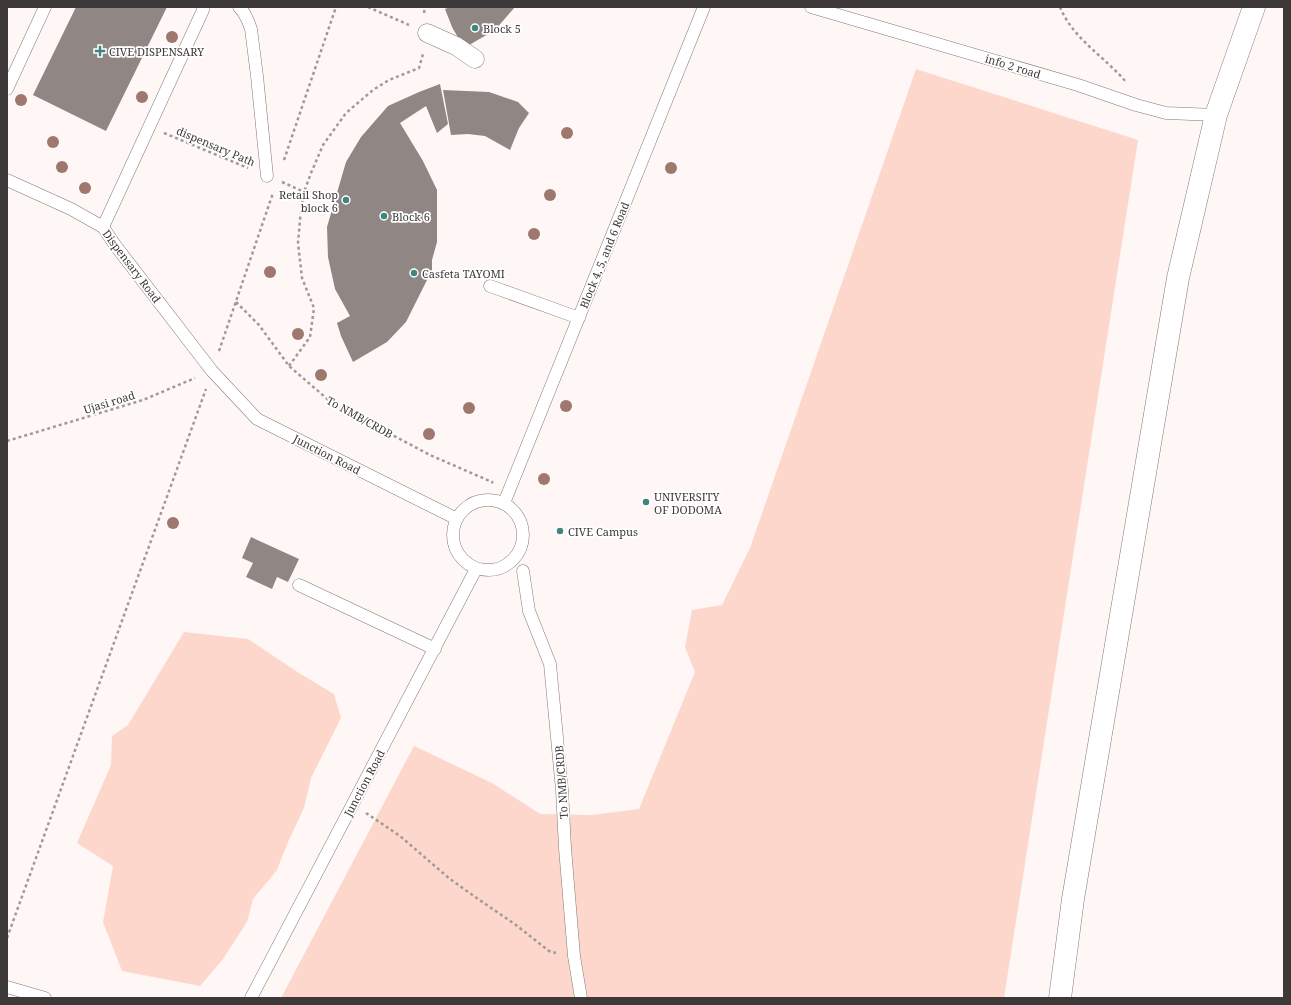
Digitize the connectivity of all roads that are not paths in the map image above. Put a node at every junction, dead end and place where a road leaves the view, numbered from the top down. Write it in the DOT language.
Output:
graph roads {
  1 [pos="45,7"];
  2 [pos="203,7"];
  3 [pos="239,7"];
  4 [pos="704,7"];
  5 [pos="811,7"];
  6 [pos="1254,7"];
  7 [pos="427,33"];
  8 [pos="476,59"];
  9 [pos="7,89"];
  10 [pos="1216,115"];
  11 [pos="272,178"];
  12 [pos="7,180"];
  13 [pos="103,227"];
  14 [pos="490,286"];
  15 [pos="579,318"];
  16 [pos="212,371"];
  17 [pos="504,503"];
  18 [pos="456,519"];
  19 [pos="476,569"];
  20 [pos="523,571"];
  21 [pos="299,584"];
  22 [pos="435,648"];
  23 [pos="7,987"];
  24 [pos="45,998"];
  25 [pos="251,998"];
  26 [pos="581,998"];
  27 [pos="1060,998"];
  1 -- 9 [label="lane"];
  2 -- 13 [label="lane"];
  3 -- 11 [label="lane"];
  4 -- 15 [label="lane, Block 4, 5, and 6 Road"];
  5 -- 10 [label="lane, info 2 road"];
  6 -- 10 [label="street"];
  7 -- 8 [label="street"];
  10 -- 27 [label="street"];
  12 -- 13 [label="lane, Dispensary Road"];
  13 -- 16 [label="lane, Dispensary Road"];
  14 -- 15 [label="lane"];
  15 -- 17 [label="lane, Block 4, 5, and 6 Road"];
  16 -- 18 [label="lane, Junction Road"];
  17 -- 18 [label="lane"];
  17 -- 19 [label="lane"];
  18 -- 19 [label="lane"];
  19 -- 22 [label="lane, Junction Road"];
  20 -- 26 [label="lane, To NMB/CRDB"];
  21 -- 22 [label="lane"];
  22 -- 25 [label="lane, Junction Road"];
  23 -- 24 [label="lane"];
}
